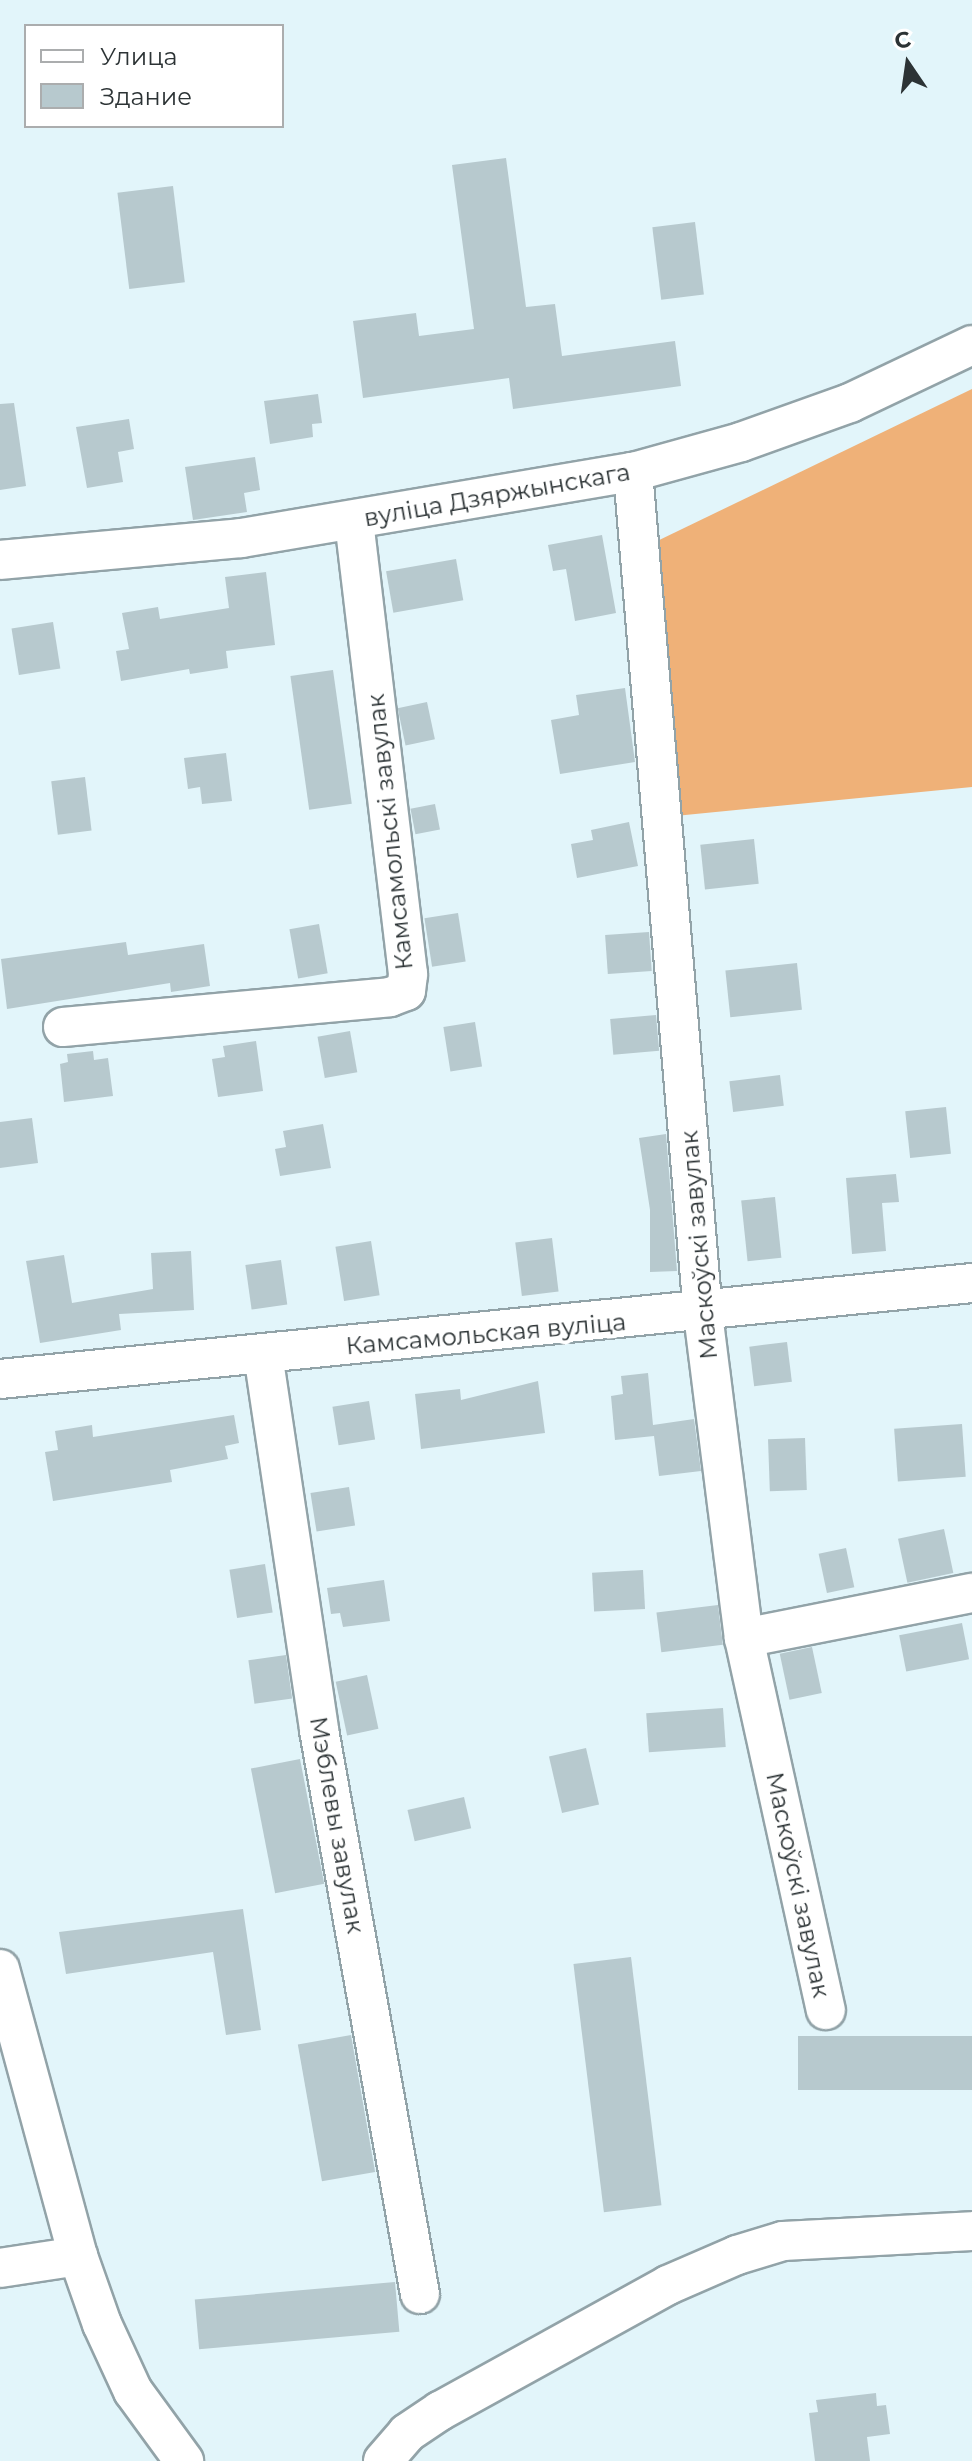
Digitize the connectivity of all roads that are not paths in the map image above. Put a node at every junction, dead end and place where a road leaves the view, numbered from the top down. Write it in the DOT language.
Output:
graph roads {
  1 [pos="972,345"];
  2 [pos="633,472"];
  3 [pos="354,521"];
  4 [pos="0,560"];
  5 [pos="63,1027"];
  6 [pos="972,1283"];
  7 [pos="703,1314"];
  8 [pos="263,1354"];
  9 [pos="0,1379"];
  10 [pos="972,1593"];
  11 [pos="744,1638"];
  12 [pos="0,1969"];
  13 [pos="826,2010"];
  14 [pos="972,2231"];
  15 [pos="78,2256"];
  16 [pos="0,2268"];
  17 [pos="420,2294"];
  18 [pos="184,2461"];
  19 [pos="383,2461"];
  1 -- 2 [label="street, вуліца Дзяржынскага"];
  2 -- 3 [label="street, вуліца Дзяржынскага"];
  2 -- 7 [label="street, Маскоўскі завулак"];
  3 -- 4 [label="street, вуліца Дзяржынскага"];
  3 -- 5 [label="street, Камсамольскі завулак"];
  6 -- 7 [label="street, Камсамольская вуліца"];
  7 -- 8 [label="street, Камсамольская вуліца"];
  7 -- 11 [label="street, Маскоўскі завулак"];
  8 -- 9 [label="street, Камсамольская вуліца"];
  8 -- 17 [label="street, Мэблевы завулак"];
  10 -- 11 [label="street"];
  11 -- 13 [label="street, Маскоўскі завулак"];
  12 -- 15 [label="street"];
  14 -- 19 [label="street"];
  15 -- 16 [label="street"];
  15 -- 18 [label="street"];
}
